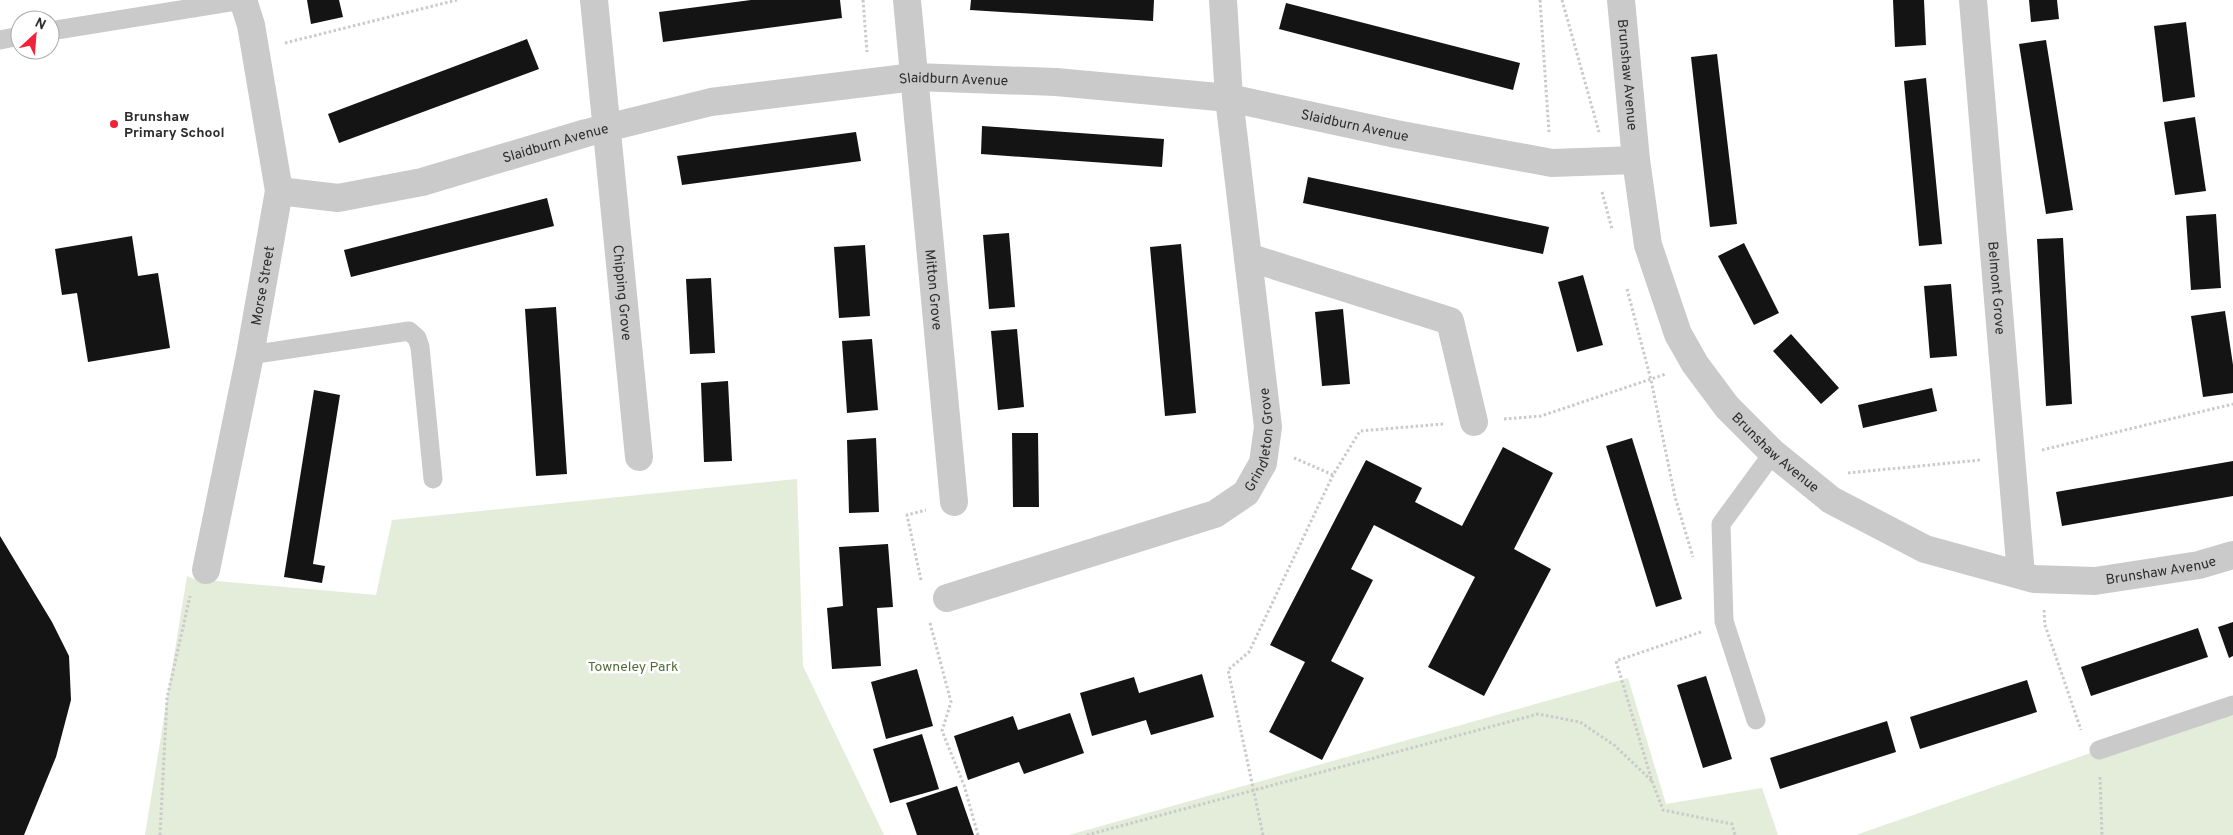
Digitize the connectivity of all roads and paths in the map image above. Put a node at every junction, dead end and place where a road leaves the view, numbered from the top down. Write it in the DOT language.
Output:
graph roads {
  1 [pos="242,0"];
  2 [pos="457,0"];
  3 [pos="594,0"];
  4 [pos="863,0"];
  5 [pos="907,0"];
  6 [pos="1223,0"];
  7 [pos="1540,0"];
  8 [pos="1562,0"];
  9 [pos="1620,0"];
  10 [pos="1973,0"];
  11 [pos="60,29"];
  12 [pos="255,50"];
  13 [pos="914,77"];
  14 [pos="869,83"];
  15 [pos="1229,98"];
  16 [pos="606,128"];
  17 [pos="1636,160"];
  18 [pos="1601,162"];
  19 [pos="1552,164"];
  20 [pos="279,191"];
  21 [pos="1614,238"];
  22 [pos="1248,257"];
  23 [pos="1626,285"];
  24 [pos="250,355"];
  25 [pos="2233,404"];
  26 [pos="1474,422"];
  27 [pos="1774,453"];
  28 [pos="639,457"];
  29 [pos="2011,458"];
  30 [pos="1333,475"];
  31 [pos="1803,477"];
  32 [pos="434,479"];
  33 [pos="954,502"];
  34 [pos="2233,555"];
  35 [pos="1695,562"];
  36 [pos="206,570"];
  37 [pos="2031,577"];
  38 [pos="947,598"];
  39 [pos="1724,622"];
  40 [pos="2233,706"];
  41 [pos="1756,720"];
  42 [pos="2099,750"];
  43 [pos="1652,780"];
  44 [pos="1255,791"];
  45 [pos="160,835"];
  46 [pos="978,835"];
  47 [pos="1087,835"];
  48 [pos="1263,835"];
  49 [pos="1735,835"];
  50 [pos="2102,835"];
  1 -- 11 [label="lane"];
  1 -- 12 [label="street, Morse Street"];
  2 -- 12 [label="path"];
  3 -- 16 [label="street, Chipping Grove"];
  4 -- 14 [label="path"];
  5 -- 13 [label="street, Mitton Grove"];
  6 -- 15 [label="street, Grindleton Grove"];
  7 -- 19 [label="path"];
  8 -- 18 [label="path"];
  9 -- 17 [label="street, Brunshaw Avenue"];
  10 -- 29 [label="street, Belmont Grove"];
  12 -- 20 [label="street, Morse Street"];
  13 -- 14 [label="street, Slaidburn Avenue"];
  13 -- 15 [label="street, Slaidburn Avenue"];
  13 -- 33 [label="street, Mitton Grove"];
  14 -- 16 [label="street, Slaidburn Avenue"];
  15 -- 19 [label="street, Slaidburn Avenue"];
  15 -- 22 [label="street, Grindleton Grove"];
  16 -- 20 [label="street, Slaidburn Avenue"];
  16 -- 28 [label="street, Chipping Grove"];
  17 -- 18 [label="street, Slaidburn Avenue"];
  17 -- 27 [label="street, Brunshaw Avenue"];
  18 -- 19 [label="street, Slaidburn Avenue"];
  18 -- 21 [label="path"];
  20 -- 24 [label="street, Morse Street"];
  22 -- 26 [label="street"];
  22 -- 38 [label="street, Grindleton Grove"];
  23 -- 35 [label="path"];
  24 -- 32 [label="lane"];
  24 -- 36 [label="street, Morse Street"];
  25 -- 29 [label="path"];
  27 -- 31 [label="street, Brunshaw Avenue"];
  27 -- 39 [label="lane"];
  29 -- 31 [label="path"];
  29 -- 37 [label="street, Belmont Grove"];
  30 -- 44 [label="path"];
  31 -- 37 [label="street, Brunshaw Avenue"];
  33 -- 38 [label="path"];
  34 -- 37 [label="street, Brunshaw Avenue"];
  36 -- 45 [label="path"];
  37 -- 42 [label="path"];
  38 -- 46 [label="path"];
  39 -- 41 [label="lane"];
  39 -- 43 [label="path"];
  40 -- 42 [label="lane"];
  42 -- 50 [label="path"];
  43 -- 44 [label="path"];
  43 -- 49 [label="path"];
  44 -- 47 [label="path"];
  44 -- 48 [label="path"];
}
